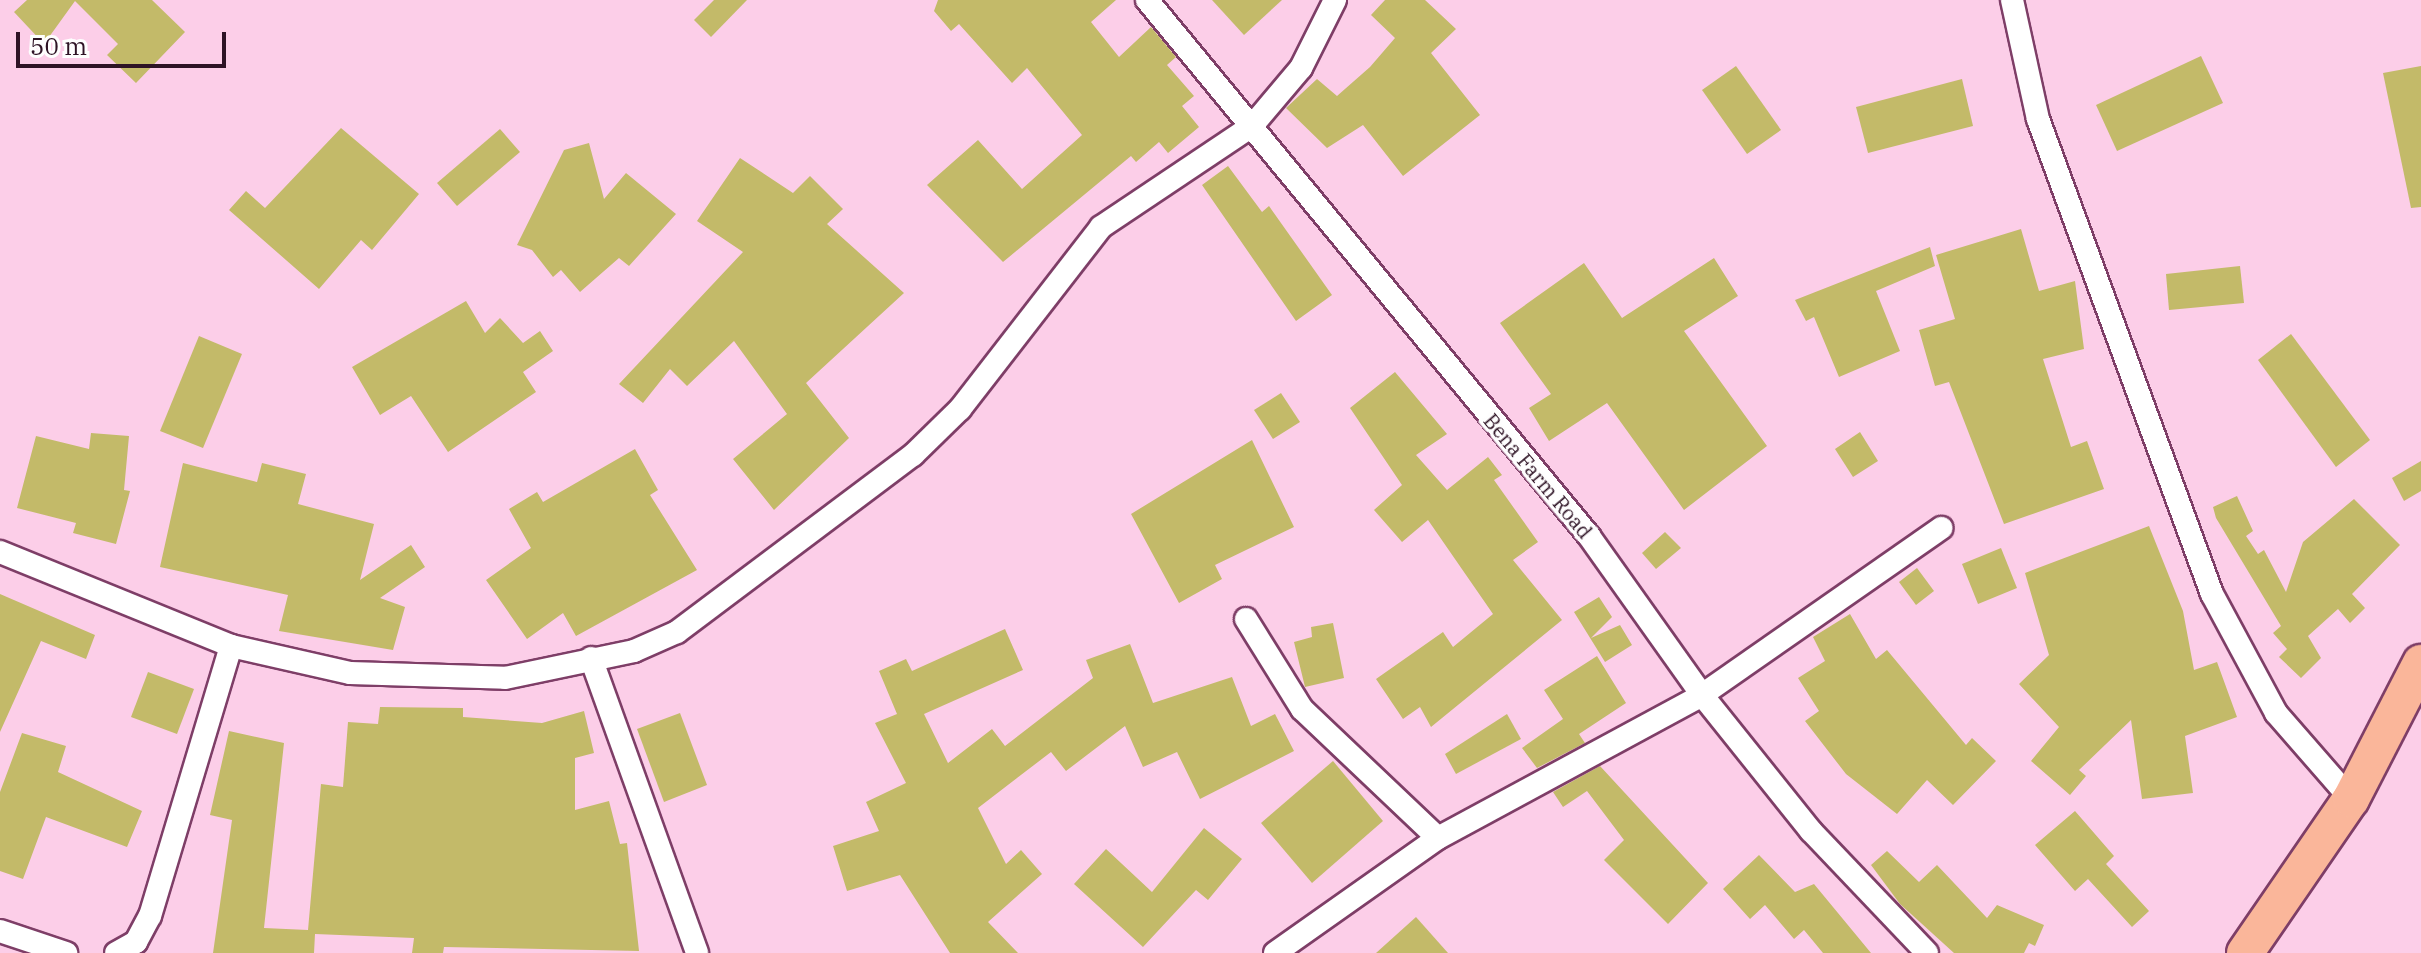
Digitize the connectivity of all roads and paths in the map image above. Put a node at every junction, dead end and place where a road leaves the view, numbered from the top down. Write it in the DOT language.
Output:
graph roads {
  1 [pos="1147,0"];
  2 [pos="1335,0"];
  3 [pos="2012,0"];
  4 [pos="1252,126"];
  5 [pos="1941,528"];
  6 [pos="0,552"];
  7 [pos="1246,619"];
  8 [pos="231,646"];
  9 [pos="591,658"];
  10 [pos="2421,663"];
  11 [pos="1702,695"];
  12 [pos="2351,799"];
  13 [pos="1438,838"];
  14 [pos="0,931"];
  15 [pos="125,951"];
  16 [pos="66,953"];
  17 [pos="697,953"];
  18 [pos="1275,953"];
  19 [pos="1927,953"];
  20 [pos="2245,953"];
  1 -- 4 [label="street, Bena Farm Road"];
  2 -- 4 [label="street"];
  3 -- 12 [label="street"];
  4 -- 9 [label="street"];
  4 -- 11 [label="street, Bena Farm Road"];
  5 -- 11 [label="street"];
  6 -- 8 [label="street"];
  7 -- 13 [label="street"];
  8 -- 9 [label="street"];
  8 -- 15 [label="street"];
  9 -- 17 [label="street"];
  10 -- 12 [label="main road"];
  11 -- 13 [label="street"];
  11 -- 19 [label="street, Bena Farm Road"];
  12 -- 20 [label="main road"];
  13 -- 18 [label="street"];
  14 -- 16 [label="street"];
}
